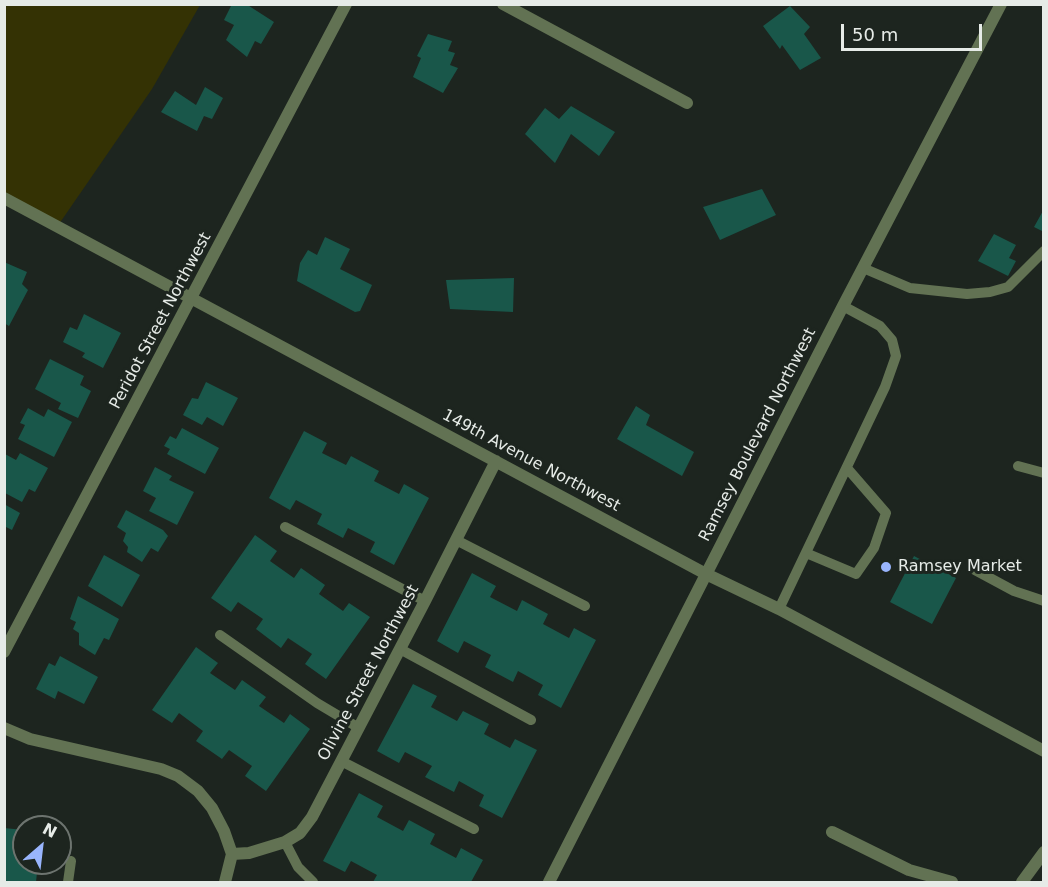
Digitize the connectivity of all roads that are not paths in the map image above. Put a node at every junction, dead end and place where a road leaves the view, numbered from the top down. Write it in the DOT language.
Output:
graph roads {
  1 [pos="346,4"];
  2 [pos="503,4"];
  3 [pos="1000,4"];
  4 [pos="687,103"];
  5 [pos="4,198"];
  6 [pos="1044,251"];
  7 [pos="863,268"];
  8 [pos="191,299"];
  9 [pos="843,306"];
  10 [pos="495,461"];
  11 [pos="1018,466"];
  12 [pos="847,468"];
  13 [pos="1044,473"];
  14 [pos="285,527"];
  15 [pos="456,540"];
  16 [pos="806,553"];
  17 [pos="975,570"];
  18 [pos="706,574"];
  19 [pos="425,601"];
  20 [pos="1044,601"];
  21 [pos="585,606"];
  22 [pos="779,609"];
  23 [pos="220,635"];
  24 [pos="400,649"];
  25 [pos="4,652"];
  26 [pos="531,720"];
  27 [pos="4,728"];
  28 [pos="359,729"];
  29 [pos="1044,751"];
  30 [pos="341,760"];
  31 [pos="474,829"];
  32 [pos="832,832"];
  33 [pos="285,842"];
  34 [pos="1044,852"];
  35 [pos="232,854"];
  36 [pos="225,882"];
  37 [pos="313,882"];
  38 [pos="549,882"];
  39 [pos="952,882"];
  40 [pos="1022,882"];
  1 -- 8 [label="street, Peridot Street Northwest"];
  2 -- 4 [label="street"];
  3 -- 7 [label="street, Ramsey Boulevard Northwest"];
  5 -- 8 [label="street, 149th Avenue Northwest"];
  6 -- 7 [label="lane"];
  7 -- 9 [label="street, Ramsey Boulevard Northwest"];
  8 -- 10 [label="street, 149th Avenue Northwest"];
  8 -- 25 [label="street, Peridot Street Northwest"];
  9 -- 12 [label="lane"];
  9 -- 18 [label="street, Ramsey Boulevard Northwest"];
  10 -- 15 [label="street, Olivine Street Northwest"];
  10 -- 18 [label="street, 149th Avenue Northwest"];
  11 -- 13 [label="lane"];
  12 -- 16 [label="lane"];
  12 -- 16 [label="lane"];
  14 -- 19 [label="lane"];
  15 -- 19 [label="street, Olivine Street Northwest"];
  15 -- 21 [label="lane"];
  16 -- 22 [label="lane"];
  17 -- 20 [label="lane"];
  18 -- 22 [label="street, 149th Avenue Northwest"];
  18 -- 38 [label="street, Ramsey Boulevard Northwest"];
  19 -- 24 [label="street, Olivine Street Northwest"];
  22 -- 29 [label="street, 149th Avenue Northwest"];
  23 -- 28 [label="lane"];
  24 -- 26 [label="lane"];
  24 -- 28 [label="street, Olivine Street Northwest"];
  27 -- 35 [label="street"];
  28 -- 30 [label="street, Olivine Street Northwest"];
  30 -- 31 [label="lane"];
  30 -- 33 [label="street, Olivine Street Northwest"];
  32 -- 39 [label="street"];
  33 -- 35 [label="street, Olivine Street Northwest"];
  33 -- 37 [label="lane"];
  34 -- 40 [label="street"];
  35 -- 36 [label="street"];
}
